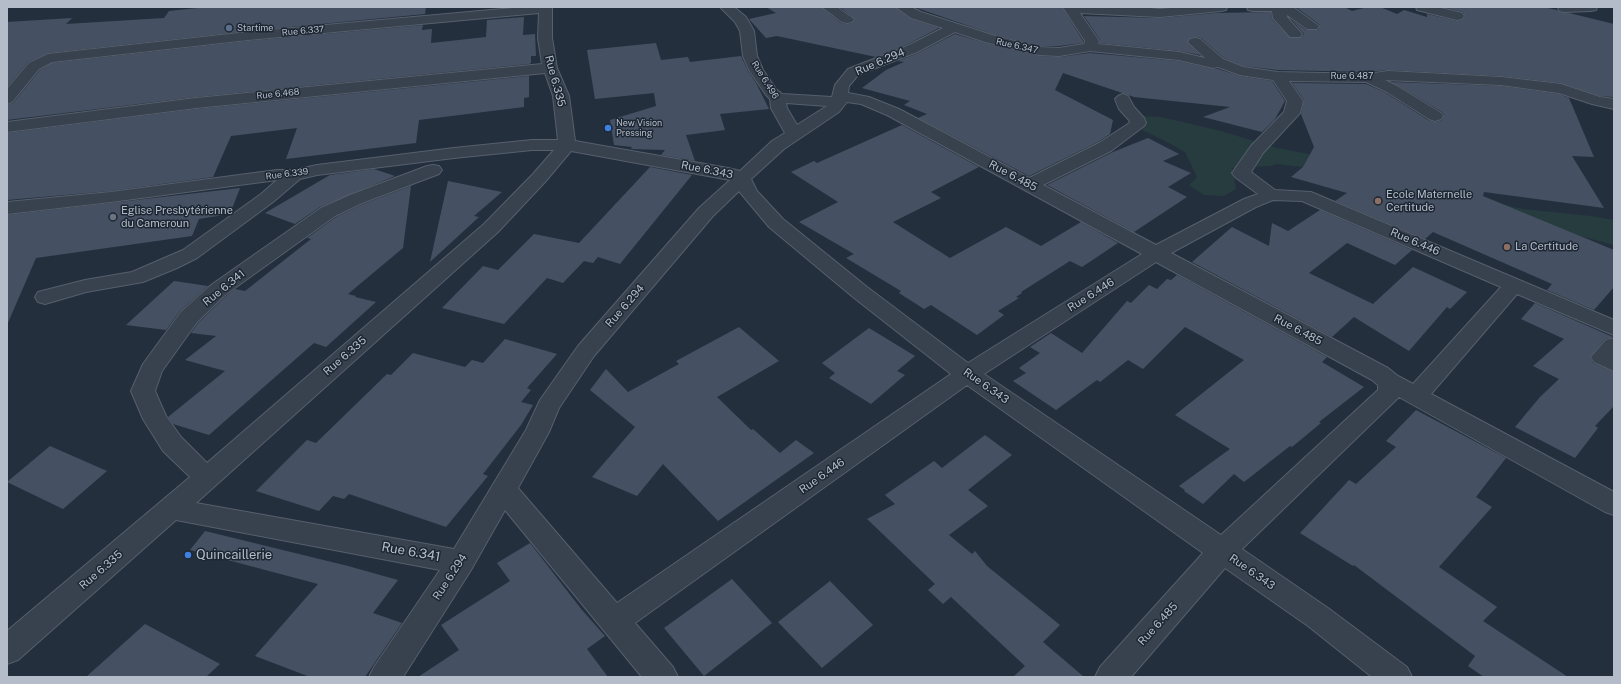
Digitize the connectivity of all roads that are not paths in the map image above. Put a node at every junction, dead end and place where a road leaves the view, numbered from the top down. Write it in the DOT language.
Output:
graph roads {
  1 [pos="726,7"];
  2 [pos="828,7"];
  3 [pos="902,7"];
  4 [pos="1125,7"];
  5 [pos="1221,7"];
  6 [pos="1253,7"];
  7 [pos="1277,7"];
  8 [pos="1284,7"];
  9 [pos="1422,7"];
  10 [pos="1591,7"];
  11 [pos="545,8"];
  12 [pos="1070,8"];
  13 [pos="1564,8"];
  14 [pos="1142,12"];
  15 [pos="1457,16"];
  16 [pos="846,19"];
  17 [pos="381,24"];
  18 [pos="1312,26"];
  19 [pos="955,27"];
  20 [pos="1295,34"];
  21 [pos="376,39"];
  22 [pos="1195,42"];
  23 [pos="1090,47"];
  24 [pos="1221,67"];
  25 [pos="550,68"];
  26 [pos="1278,76"];
  27 [pos="1368,78"];
  28 [pos="778,98"];
  29 [pos="7,99"];
  30 [pos="840,99"];
  31 [pos="1123,99"];
  32 [pos="1614,104"];
  33 [pos="1435,116"];
  34 [pos="7,127"];
  35 [pos="794,134"];
  36 [pos="567,145"];
  37 [pos="433,170"];
  38 [pos="294,175"];
  39 [pos="742,178"];
  40 [pos="1030,185"];
  41 [pos="1271,186"];
  42 [pos="7,208"];
  43 [pos="1156,254"];
  44 [pos="1514,285"];
  45 [pos="45,297"];
  46 [pos="1575,310"];
  47 [pos="1614,316"];
  48 [pos="1614,328"];
  49 [pos="1614,346"];
  50 [pos="1614,364"];
  51 [pos="967,374"];
  52 [pos="1390,382"];
  53 [pos="1416,396"];
  54 [pos="207,478"];
  55 [pos="503,489"];
  56 [pos="1614,504"];
  57 [pos="172,509"];
  58 [pos="1222,551"];
  59 [pos="461,562"];
  60 [pos="615,621"];
  61 [pos="7,650"];
  62 [pos="385,677"];
  63 [pos="662,677"];
  64 [pos="1110,677"];
  65 [pos="1396,677"];
  1 -- 28 [label="street, Rue 6.496"];
  2 -- 16 [label="street"];
  3 -- 19 [label="street, Rue 6.347"];
  4 -- 14 [label="street"];
  5 -- 14 [label="street"];
  6 -- 7 [label="street"];
  7 -- 20 [label="street"];
  8 -- 18 [label="street"];
  9 -- 15 [label="street"];
  10 -- 13 [label="street"];
  11 -- 17 [label="street, Rue 6.337"];
  11 -- 25 [label="street, Rue 6.335"];
  12 -- 14 [label="street"];
  12 -- 23 [label="street"];
  17 -- 21 [label="street"];
  17 -- 29 [label="street, Rue 6.337"];
  19 -- 23 [label="street, Rue 6.347"];
  19 -- 30 [label="street, Rue 6.294"];
  22 -- 24 [label="street"];
  23 -- 24 [label="street, Rue 6.487"];
  24 -- 26 [label="street, Rue 6.487"];
  25 -- 34 [label="street, Rue 6.468"];
  25 -- 36 [label="street, Rue 6.335"];
  26 -- 27 [label="street, Rue 6.487"];
  26 -- 41 [label="street"];
  27 -- 32 [label="street, Rue 6.487"];
  27 -- 33 [label="street"];
  28 -- 30 [label="street, Rue 6.485"];
  28 -- 35 [label="street, Rue 6.496"];
  30 -- 35 [label="street, Rue 6.294"];
  30 -- 40 [label="street, Rue 6.485"];
  31 -- 40 [label="street"];
  35 -- 39 [label="street, Rue 6.294"];
  36 -- 38 [label="street, Rue 6.339"];
  36 -- 39 [label="street, Rue 6.343"];
  36 -- 54 [label="street, Rue 6.335"];
  37 -- 54 [label="street, Rue 6.341"];
  38 -- 42 [label="street, Rue 6.339"];
  38 -- 45 [label="street"];
  39 -- 51 [label="street, Rue 6.343"];
  39 -- 55 [label="street, Rue 6.294"];
  40 -- 43 [label="street, Rue 6.485"];
  41 -- 43 [label="street, Rue 6.446"];
  41 -- 44 [label="street, Rue 6.446"];
  43 -- 51 [label="street, Rue 6.446"];
  43 -- 52 [label="street, Rue 6.485"];
  44 -- 46 [label="street, Rue 6.446"];
  44 -- 53 [label="street"];
  46 -- 47 [label="street"];
  46 -- 48 [label="street, Rue 6.446"];
  49 -- 50 [label="street"];
  51 -- 58 [label="street, Rue 6.343"];
  51 -- 60 [label="street, Rue 6.446"];
  52 -- 53 [label="street"];
  52 -- 58 [label="street, Rue 6.485"];
  53 -- 56 [label="street"];
  54 -- 57 [label="street, Rue 6.335"];
  55 -- 59 [label="street, Rue 6.294"];
  55 -- 60 [label="street"];
  57 -- 59 [label="street, Rue 6.341"];
  57 -- 61 [label="street, Rue 6.335"];
  58 -- 64 [label="street, Rue 6.485"];
  58 -- 65 [label="street, Rue 6.343"];
  59 -- 62 [label="street, Rue 6.294"];
  60 -- 63 [label="street"];
}
